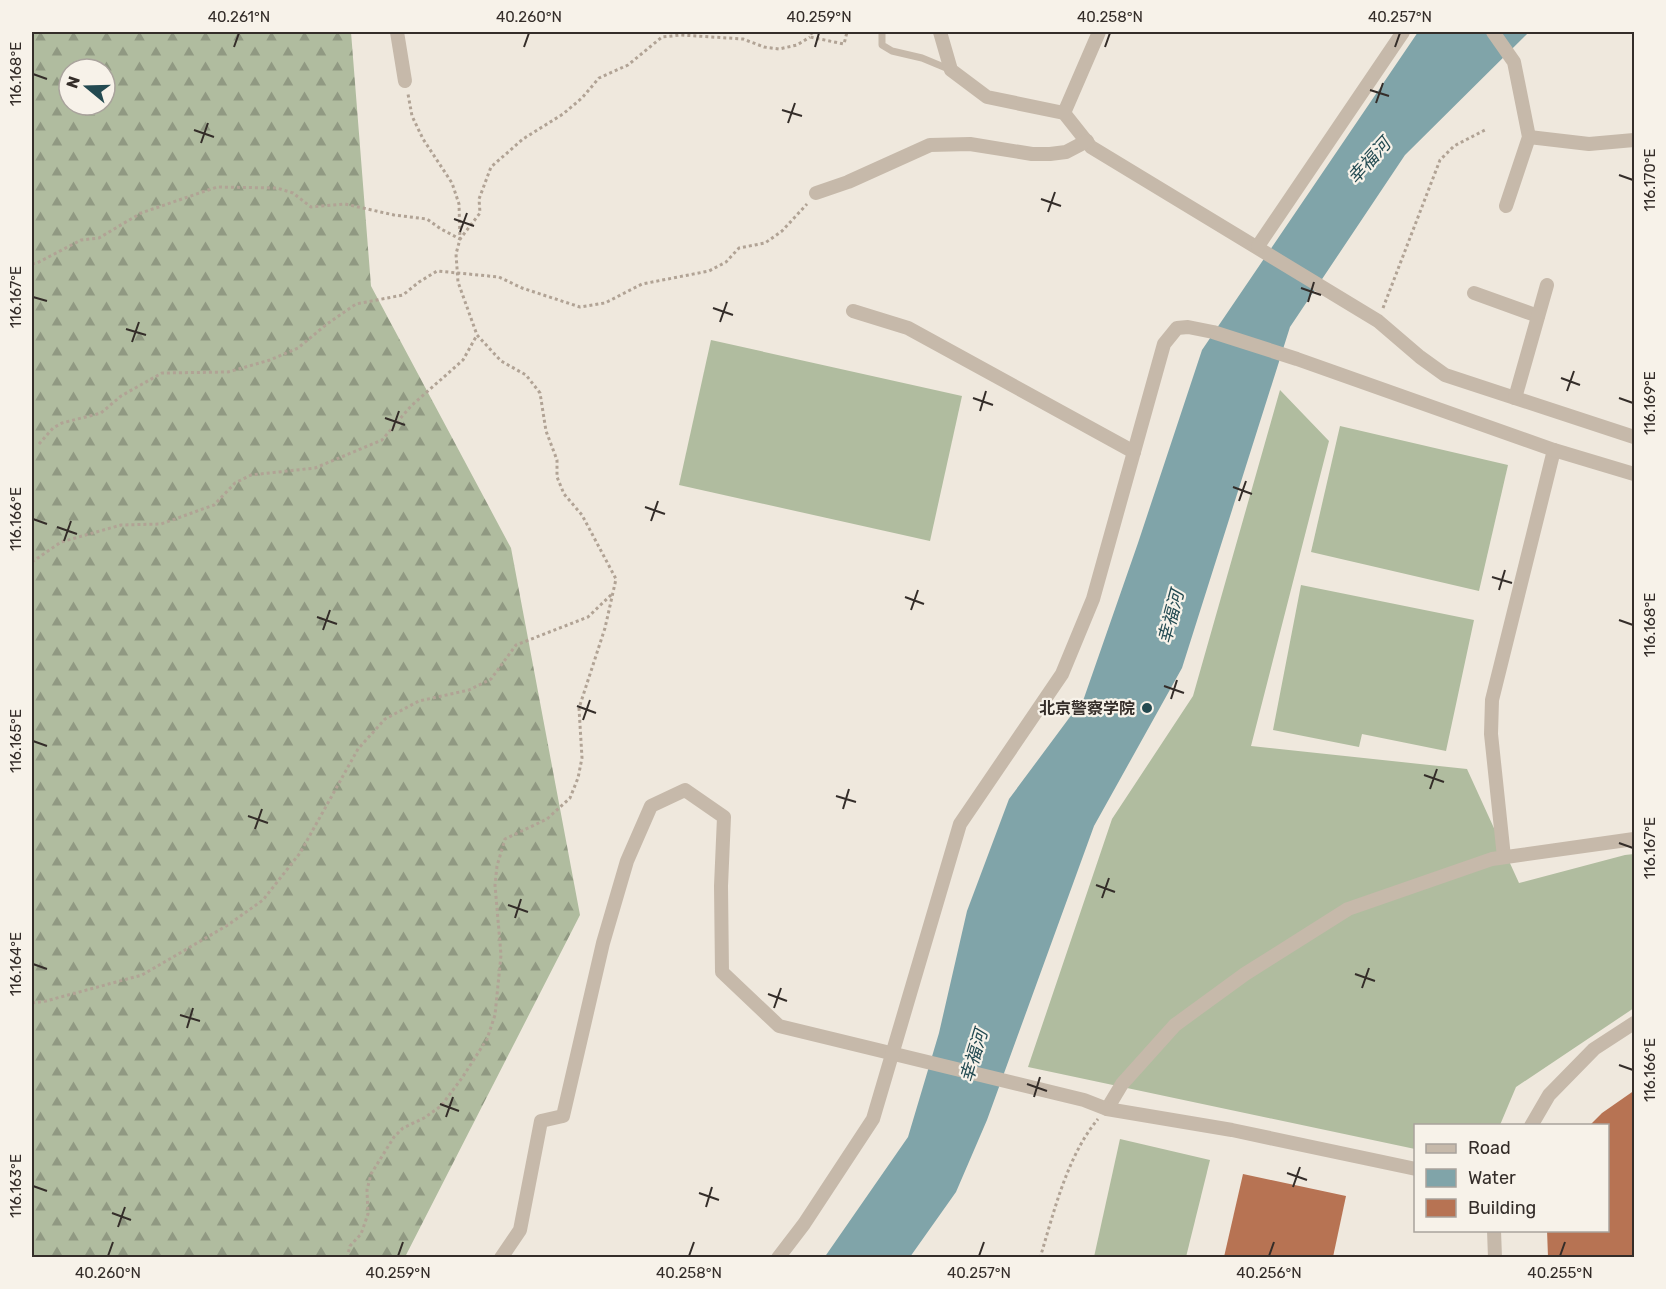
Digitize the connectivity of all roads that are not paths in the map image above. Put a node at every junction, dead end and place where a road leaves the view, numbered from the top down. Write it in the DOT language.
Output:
graph roads {
  1 [pos="397,32"];
  2 [pos="882,32"];
  3 [pos="940,32"];
  4 [pos="1099,32"];
  5 [pos="1403,32"];
  6 [pos="1497,35"];
  7 [pos="951,70"];
  8 [pos="405,81"];
  9 [pos="1064,113"];
  10 [pos="1529,136"];
  11 [pos="1635,140"];
  12 [pos="1087,141"];
  13 [pos="816,193"];
  14 [pos="1506,206"];
  15 [pos="1260,248"];
  16 [pos="1547,285"];
  17 [pos="1474,293"];
  18 [pos="853,312"];
  19 [pos="1538,316"];
  20 [pos="1515,398"];
  21 [pos="1635,437"];
  22 [pos="1554,450"];
  23 [pos="1134,452"];
  24 [pos="1635,474"];
  25 [pos="1635,839"];
  26 [pos="1504,857"];
  27 [pos="1635,1023"];
  28 [pos="892,1054"];
  29 [pos="1107,1109"];
  30 [pos="1532,1124"];
  31 [pos="1414,1169"];
  32 [pos="1494,1232"];
  33 [pos="501,1257"];
  34 [pos="778,1257"];
  35 [pos="1495,1257"];
  1 -- 8 [label="street"];
  2 -- 7 [label="lane"];
  3 -- 7 [label="street"];
  4 -- 9 [label="street"];
  5 -- 15 [label="street"];
  6 -- 10 [label="street"];
  7 -- 9 [label="street"];
  9 -- 12 [label="street"];
  10 -- 11 [label="street"];
  10 -- 14 [label="street"];
  12 -- 13 [label="street"];
  12 -- 15 [label="street"];
  15 -- 20 [label="street"];
  16 -- 19 [label="street"];
  17 -- 19 [label="street"];
  18 -- 23 [label="street"];
  19 -- 20 [label="street"];
  20 -- 21 [label="street"];
  22 -- 23 [label="street"];
  22 -- 24 [label="street"];
  22 -- 26 [label="street"];
  23 -- 28 [label="street"];
  25 -- 26 [label="street"];
  26 -- 29 [label="street"];
  27 -- 30 [label="street"];
  28 -- 29 [label="street"];
  28 -- 33 [label="street"];
  28 -- 34 [label="street"];
  29 -- 31 [label="street"];
  32 -- 35 [label="street"];
}
